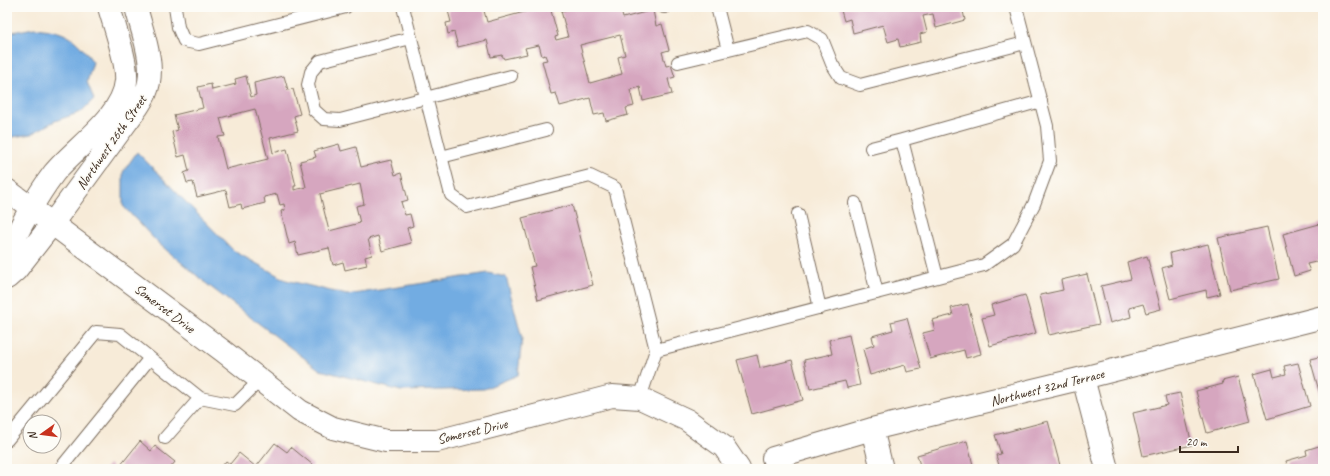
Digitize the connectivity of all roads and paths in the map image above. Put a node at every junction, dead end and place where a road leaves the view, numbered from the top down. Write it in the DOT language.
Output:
graph roads {
  1 [pos="109,7"];
  2 [pos="136,7"];
  3 [pos="175,7"];
  4 [pos="346,7"];
  5 [pos="403,7"];
  6 [pos="717,7"];
  7 [pos="1016,7"];
  8 [pos="411,38"];
  9 [pos="1026,42"];
  10 [pos="728,50"];
  11 [pos="678,62"];
  12 [pos="511,76"];
  13 [pos="426,97"];
  14 [pos="1041,101"];
  15 [pos="546,130"];
  16 [pos="902,140"];
  17 [pos="872,148"];
  18 [pos="441,157"];
  19 [pos="7,190"];
  20 [pos="855,203"];
  21 [pos="32,210"];
  22 [pos="798,214"];
  23 [pos="52,224"];
  24 [pos="7,255"];
  25 [pos="936,277"];
  26 [pos="7,278"];
  27 [pos="877,293"];
  28 [pos="820,308"];
  29 [pos="1323,317"];
  30 [pos="656,350"];
  31 [pos="150,358"];
  32 [pos="1084,378"];
  33 [pos="260,380"];
  34 [pos="200,398"];
  35 [pos="640,398"];
  36 [pos="872,429"];
  37 [pos="165,438"];
  38 [pos="7,440"];
  39 [pos="773,458"];
  40 [pos="60,469"];
  41 [pos="739,469"];
  42 [pos="882,469"];
  43 [pos="1107,469"];
  1 -- 21 [label="street, Northwest 26th Street"];
  2 -- 23 [label="street, Northwest 26th Street"];
  3 -- 4 [label="lane"];
  5 -- 8 [label="lane"];
  6 -- 10 [label="lane"];
  7 -- 9 [label="lane"];
  8 -- 13 [label="lane"];
  8 -- 13 [label="lane"];
  9 -- 10 [label="lane"];
  9 -- 14 [label="lane"];
  10 -- 11 [label="lane"];
  12 -- 13 [label="lane"];
  13 -- 18 [label="lane"];
  14 -- 16 [label="lane"];
  14 -- 25 [label="lane"];
  15 -- 18 [label="lane"];
  16 -- 17 [label="lane"];
  16 -- 25 [label="lane"];
  18 -- 30 [label="lane"];
  19 -- 21 [label="street, Somerset Drive"];
  20 -- 27 [label="lane"];
  21 -- 23 [label="street, Somerset Drive"];
  21 -- 24 [label="street"];
  22 -- 28 [label="lane"];
  23 -- 26 [label="street"];
  23 -- 33 [label="street, Somerset Drive"];
  25 -- 27 [label="lane"];
  27 -- 28 [label="lane"];
  28 -- 30 [label="lane"];
  29 -- 32 [label="street, Northwest 32nd Terrace"];
  30 -- 35 [label="lane"];
  31 -- 34 [label="lane"];
  31 -- 38 [label="lane"];
  31 -- 40 [label="lane"];
  32 -- 36 [label="street, Northwest 32nd Terrace"];
  32 -- 43 [label="street"];
  33 -- 34 [label="lane"];
  33 -- 35 [label="street, Somerset Drive"];
  34 -- 37 [label="lane"];
  35 -- 41 [label="street, Somerset Drive"];
  36 -- 39 [label="street, Northwest 32nd Terrace"];
  36 -- 42 [label="street"];
}
